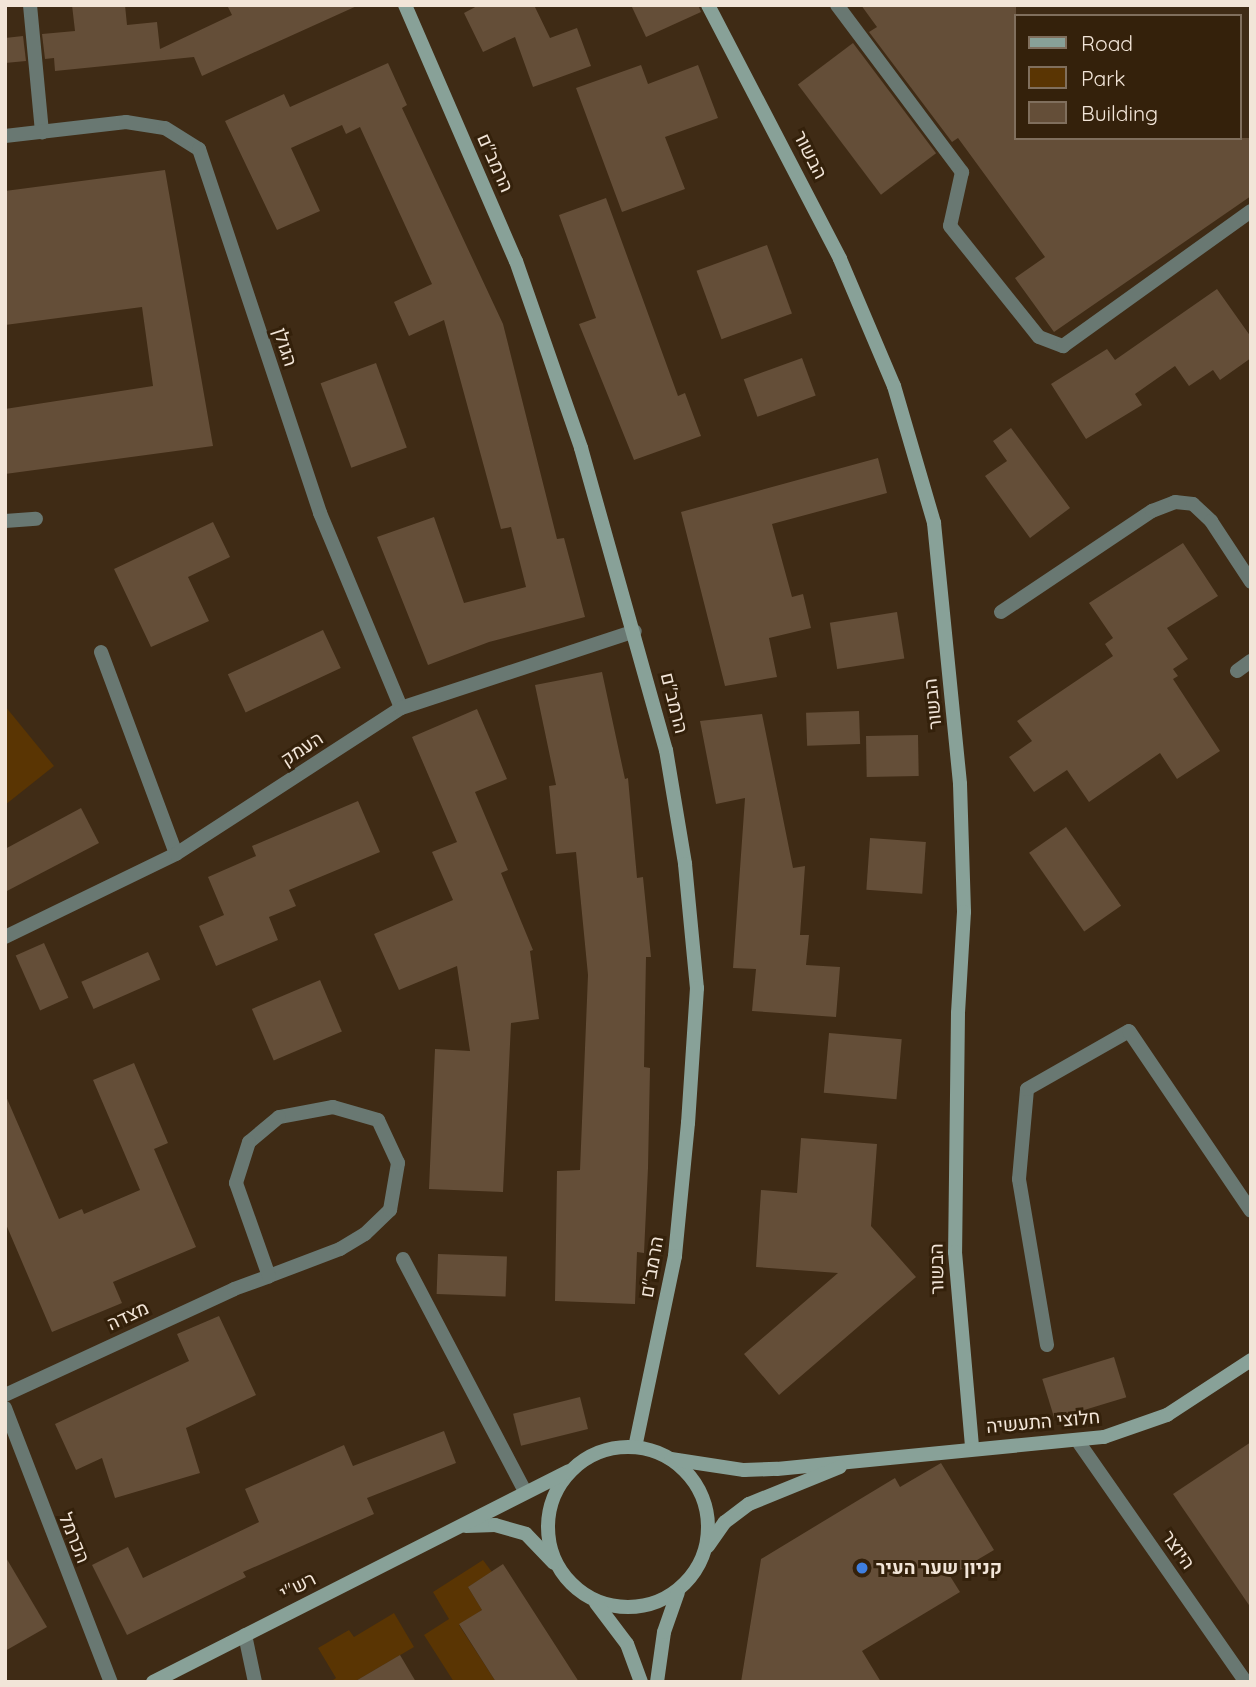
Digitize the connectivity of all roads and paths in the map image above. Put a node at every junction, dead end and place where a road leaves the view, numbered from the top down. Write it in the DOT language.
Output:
graph roads {
  1 [pos="30,5"];
  2 [pos="405,5"];
  3 [pos="708,5"];
  4 [pos="837,5"];
  5 [pos="42,132"];
  6 [pos="5,136"];
  7 [pos="1251,211"];
  8 [pos="36,519"];
  9 [pos="5,521"];
  10 [pos="1251,582"];
  11 [pos="1001,612"];
  12 [pos="635,631"];
  13 [pos="101,652"];
  14 [pos="1251,661"];
  15 [pos="1237,671"];
  16 [pos="401,708"];
  17 [pos="176,854"];
  18 [pos="5,937"];
  19 [pos="1251,1211"];
  20 [pos="403,1259"];
  21 [pos="269,1276"];
  22 [pos="1048,1345"];
  23 [pos="1251,1360"];
  24 [pos="5,1395"];
  25 [pos="5,1408"];
  26 [pos="1077,1440"];
  27 [pos="635,1447"];
  28 [pos="972,1447"];
  29 [pos="671,1459"];
  30 [pos="861,1459"];
  31 [pos="570,1471"];
  32 [pos="525,1491"];
  33 [pos="461,1526"];
  34 [pos="706,1549"];
  35 [pos="558,1567"];
  36 [pos="679,1590"];
  37 [pos="592,1599"];
  38 [pos="245,1635"];
  39 [pos="111,1682"];
  40 [pos="153,1682"];
  41 [pos="255,1682"];
  42 [pos="642,1682"];
  43 [pos="657,1682"];
  44 [pos="1247,1682"];
  1 -- 5 [label="street"];
  2 -- 12 [label="street, הרמב\"ם"];
  3 -- 28 [label="street, הבשור"];
  4 -- 7 [label="street"];
  5 -- 6 [label="street, הגולן"];
  5 -- 16 [label="street, הגולן"];
  8 -- 9 [label="street"];
  10 -- 11 [label="street"];
  12 -- 16 [label="street, העמק"];
  12 -- 27 [label="street, הרמב\"ם"];
  13 -- 17 [label="street"];
  14 -- 15 [label="street"];
  16 -- 17 [label="street, העמק"];
  17 -- 18 [label="street, העמק"];
  19 -- 22 [label="street"];
  20 -- 32 [label="street"];
  21 -- 21 [label="street"];
  21 -- 24 [label="street, מצדה"];
  23 -- 26 [label="street, חלוצי התעשיה"];
  25 -- 39 [label="street, הכרמל"];
  26 -- 28 [label="street, חלוצי התעשיה"];
  26 -- 44 [label="street, היוצר"];
  27 -- 29 [label="street"];
  27 -- 31 [label="street"];
  28 -- 30 [label="street, חלוצי התעשיה"];
  29 -- 30 [label="street, חלוצי התעשיה"];
  29 -- 34 [label="street"];
  30 -- 34 [label="street, חלוצי התעשיה"];
  31 -- 32 [label="street, רש\"י"];
  31 -- 35 [label="street"];
  32 -- 33 [label="street, רש\"י"];
  33 -- 35 [label="street, רש\"י"];
  33 -- 38 [label="street, רש\"י"];
  34 -- 36 [label="street"];
  35 -- 37 [label="street"];
  36 -- 37 [label="street"];
  36 -- 43 [label="street"];
  37 -- 42 [label="street"];
  38 -- 40 [label="street, רש\"י"];
  38 -- 41 [label="street"];
}
